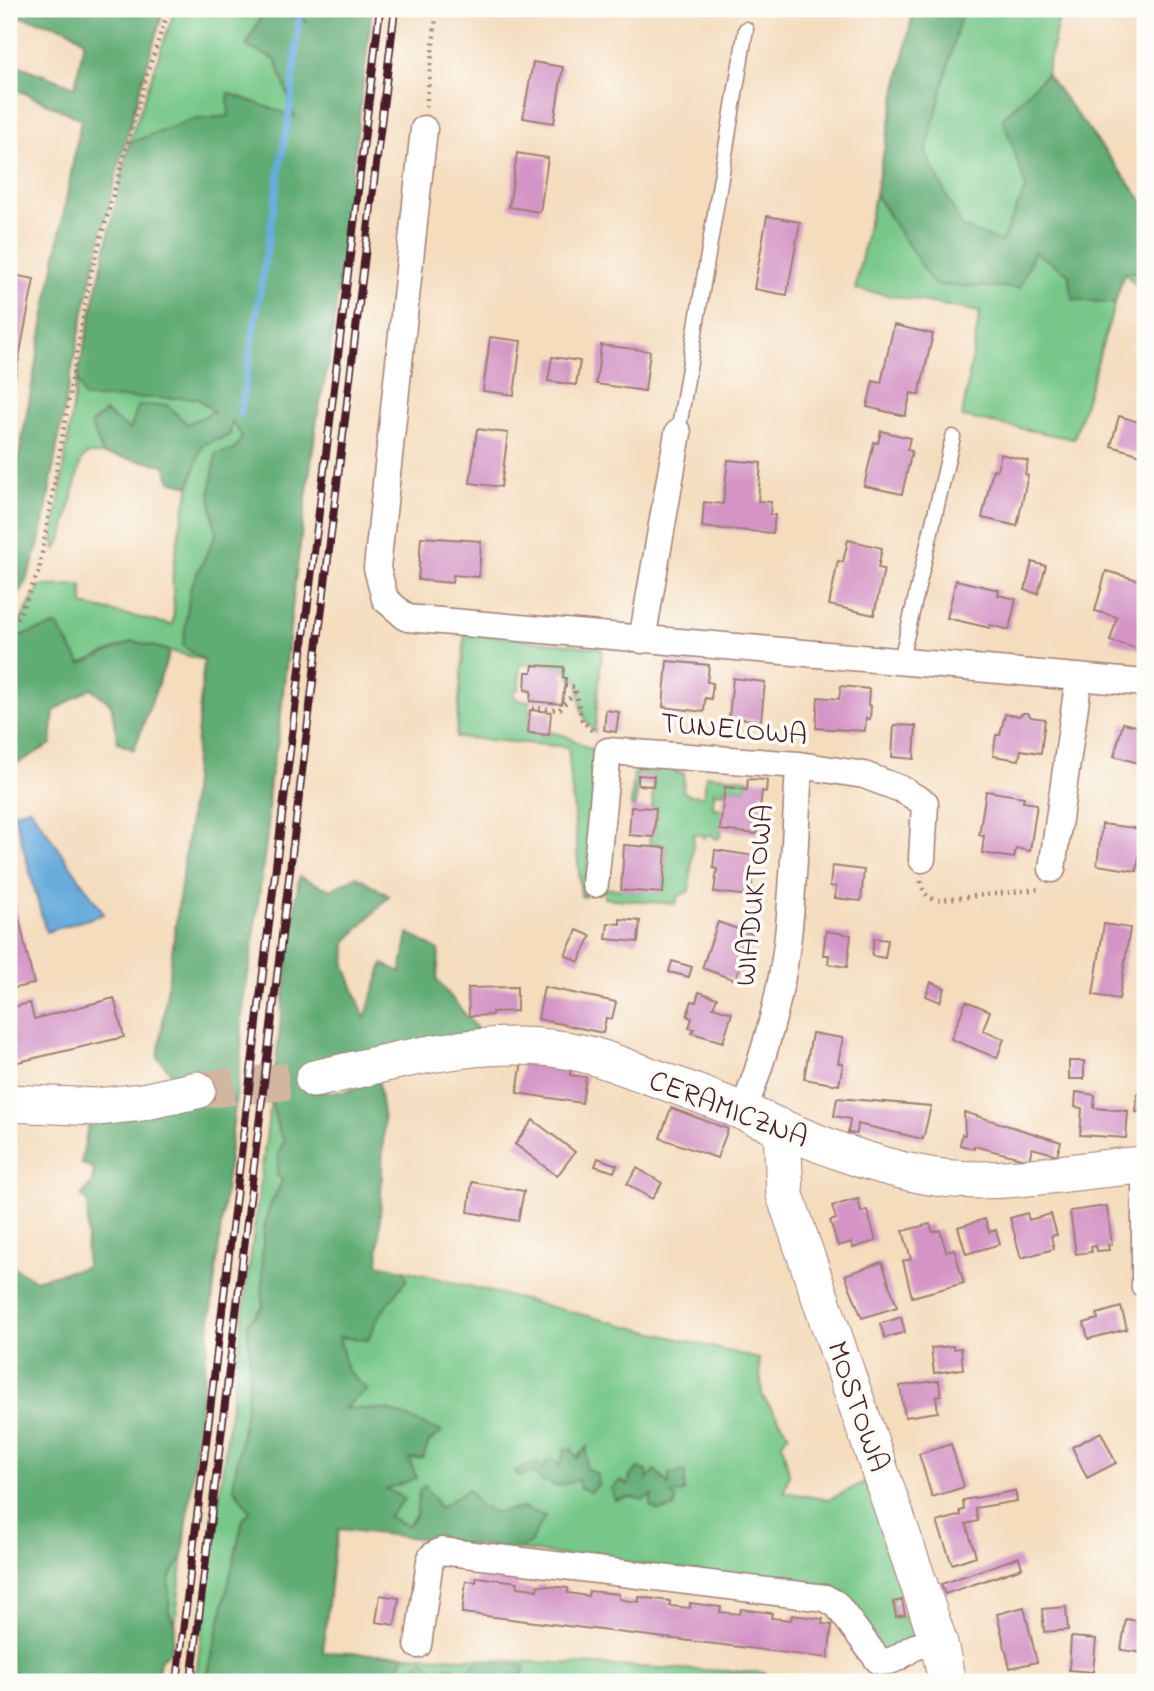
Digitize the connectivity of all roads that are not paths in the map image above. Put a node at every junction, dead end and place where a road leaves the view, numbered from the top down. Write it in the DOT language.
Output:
graph roads {
  1 [pos="746,29"];
  2 [pos="424,128"];
  3 [pos="678,433"];
  4 [pos="953,437"];
  5 [pos="642,639"];
  6 [pos="901,660"];
  7 [pos="1079,677"];
  8 [pos="1145,683"];
  9 [pos="799,765"];
  10 [pos="922,859"];
  11 [pos="1048,878"];
  12 [pos="595,884"];
  13 [pos="314,1079"];
  14 [pos="197,1090"];
  15 [pos="9,1103"];
  16 [pos="743,1111"];
  17 [pos="782,1129"];
  18 [pos="1142,1165"];
  19 [pos="1139,1288"];
  20 [pos="939,1643"];
  21 [pos="418,1645"];
  22 [pos="947,1682"];
  1 -- 3 [label="lane"];
  2 -- 5 [label="street"];
  3 -- 5 [label="street"];
  4 -- 6 [label="lane"];
  5 -- 6 [label="street"];
  6 -- 7 [label="street"];
  7 -- 8 [label="street"];
  7 -- 11 [label="street"];
  9 -- 10 [label="street, TUNELOWA"];
  9 -- 12 [label="street, TUNELOWA"];
  9 -- 16 [label="street, WIADUKTOWA"];
  13 -- 16 [label="street, CERAMICZNA"];
  14 -- 15 [label="street"];
  16 -- 17 [label="street, CERAMICZNA"];
  17 -- 18 [label="street, CERAMICZNA"];
  17 -- 20 [label="street, MOSTOWA"];
  18 -- 19 [label="lane"];
  20 -- 21 [label="street"];
  20 -- 22 [label="street, MOSTOWA"];
}
